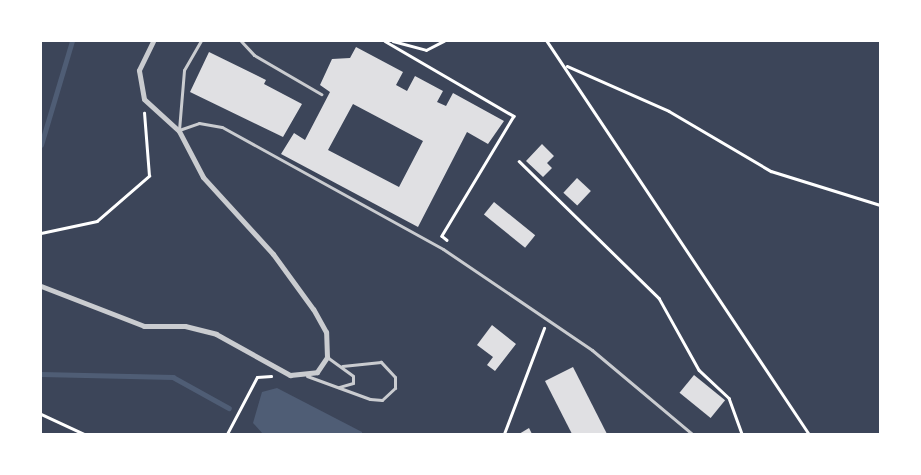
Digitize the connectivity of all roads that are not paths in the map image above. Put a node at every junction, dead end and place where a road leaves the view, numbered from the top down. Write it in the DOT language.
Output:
graph roads {
  1 [pos="153,41"];
  2 [pos="200,41"];
  3 [pos="242,41"];
  4 [pos="321,94"];
  5 [pos="179,131"];
  6 [pos="41,286"];
  7 [pos="327,357"];
  8 [pos="342,366"];
  9 [pos="307,376"];
  10 [pos="338,387"];
  11 [pos="692,434"];
  1 -- 5 [label="street"];
  2 -- 5 [label="lane"];
  3 -- 4 [label="lane"];
  5 -- 7 [label="street"];
  5 -- 11 [label="lane"];
  6 -- 9 [label="street"];
  7 -- 8 [label="lane"];
  7 -- 9 [label="street"];
  8 -- 10 [label="lane"];
  8 -- 10 [label="lane"];
  9 -- 10 [label="lane"];
}
